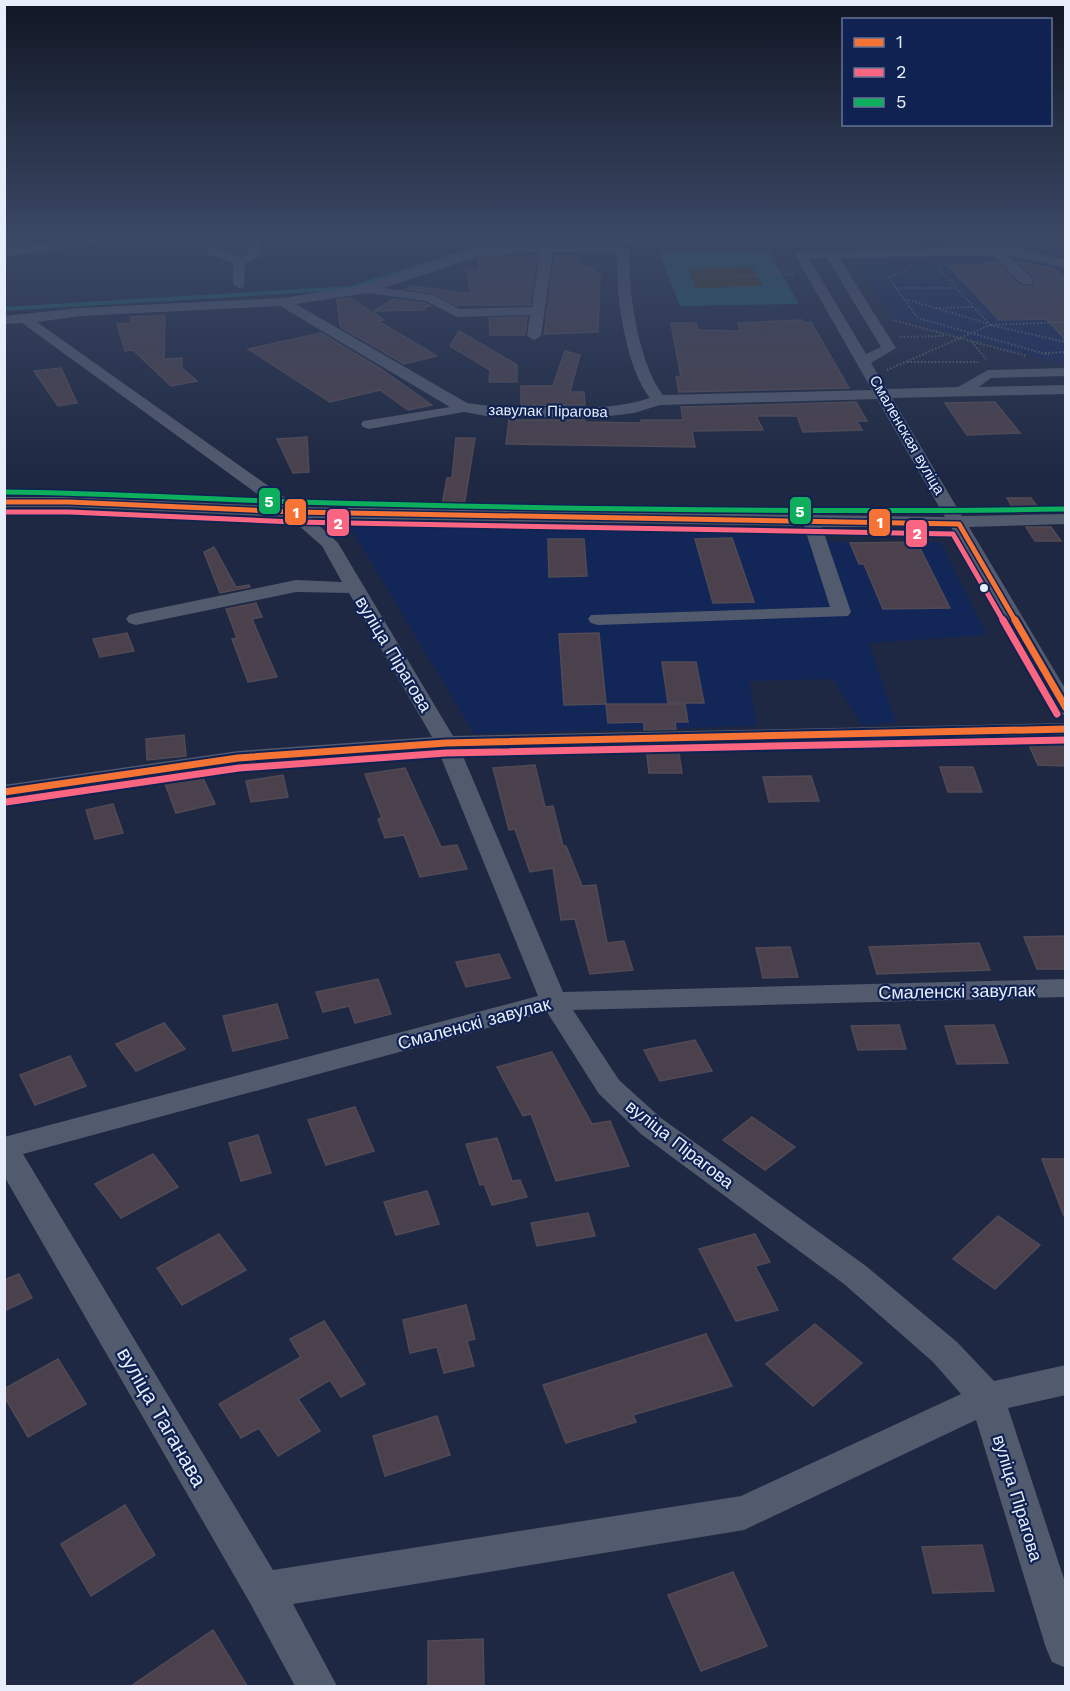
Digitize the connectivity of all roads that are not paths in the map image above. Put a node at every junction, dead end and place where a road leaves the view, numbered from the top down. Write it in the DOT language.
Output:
graph roads {
  1 [pos="35,317"];
  2 [pos="309,317"];
  3 [pos="536,317"];
  4 [pos="627,317"];
  5 [pos="838,317"];
  6 [pos="870,317"];
  7 [pos="25,318"];
  8 [pos="4,320"];
  9 [pos="534,336"];
  10 [pos="866,359"];
  11 [pos="1065,372"];
  12 [pos="1065,389"];
  13 [pos="961,392"];
  14 [pos="883,395"];
  15 [pos="659,400"];
  16 [pos="463,406"];
  17 [pos="369,424"];
  18 [pos="249,481"];
  19 [pos="4,502"];
  20 [pos="215,508"];
  21 [pos="294,512"];
  22 [pos="1065,519"];
  23 [pos="811,521"];
  24 [pos="958,524"];
  25 [pos="355,588"];
  26 [pos="136,619"];
  27 [pos="598,619"];
  28 [pos="1065,710"];
  29 [pos="1065,729"];
  30 [pos="446,743"];
  31 [pos="4,792"];
  32 [pos="1065,988"];
  33 [pos="554,1001"];
  34 [pos="4,1149"];
  35 [pos="1065,1380"];
  36 [pos="987,1398"];
  37 [pos="264,1590"];
  38 [pos="1065,1648"];
  39 [pos="317,1686"];
  1 -- 7 [label="street"];
  2 -- 16 [label="street, завулак Пірагова"];
  3 -- 9 [label="street"];
  4 -- 15 [label="street"];
  5 -- 10 [label="street, Смаленская вуліца"];
  6 -- 10 [label="street"];
  7 -- 8 [label="street"];
  7 -- 18 [label="street, вуліца Пірагова"];
  10 -- 14 [label="street, Смаленская вуліца"];
  11 -- 13 [label="street"];
  12 -- 13 [label="street, завулак Пірагова"];
  13 -- 14 [label="street, завулак Пірагова"];
  14 -- 15 [label="street, завулак Пірагова"];
  14 -- 24 [label="street, Смаленская вуліца"];
  15 -- 16 [label="street, завулак Пірагова"];
  16 -- 17 [label="street"];
  18 -- 20 [label="street"];
  18 -- 21 [label="street, вуліца Пірагова"];
  19 -- 20 [label="street"];
  20 -- 21 [label="street"];
  21 -- 23 [label="street"];
  21 -- 25 [label="street, вуліца Пірагова"];
  22 -- 24 [label="street"];
  23 -- 24 [label="street"];
  23 -- 27 [label="street"];
  24 -- 28 [label="street, Смаленская вуліца"];
  25 -- 26 [label="street"];
  25 -- 30 [label="street, вуліца Пірагова"];
  29 -- 30 [label="street"];
  30 -- 31 [label="street"];
  30 -- 33 [label="street, вуліца Пірагова"];
  32 -- 33 [label="street, Смаленскі завулак"];
  33 -- 34 [label="street, Смаленскі завулак"];
  33 -- 36 [label="street, вуліца Пірагова"];
  34 -- 37 [label="street, вуліца Таганава"];
  35 -- 36 [label="street"];
  36 -- 37 [label="street"];
  36 -- 38 [label="street, вуліца Пірагова"];
  37 -- 39 [label="street, вуліца Таганава"];
}
